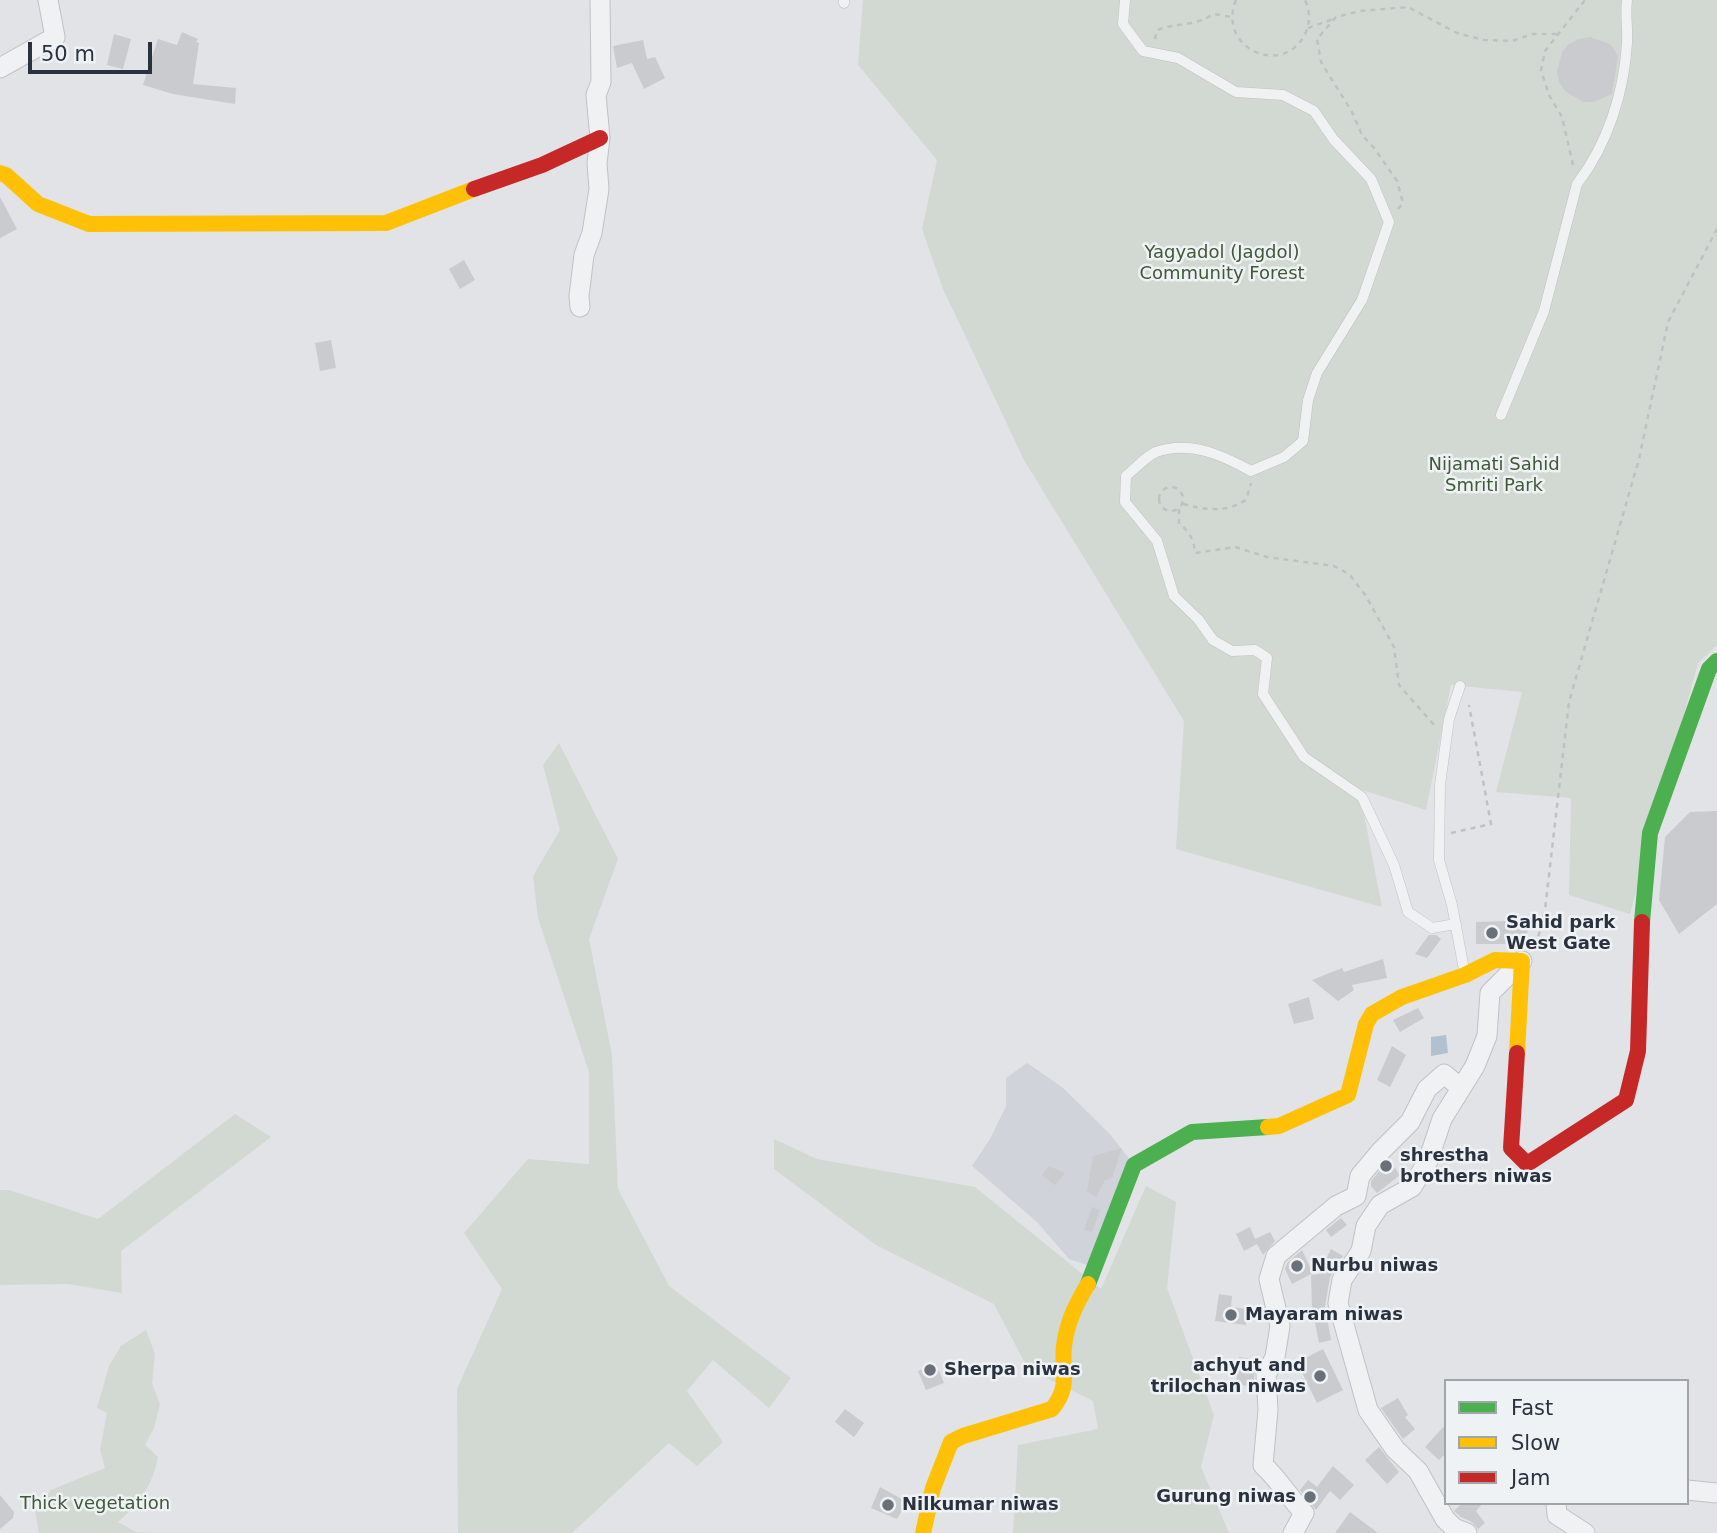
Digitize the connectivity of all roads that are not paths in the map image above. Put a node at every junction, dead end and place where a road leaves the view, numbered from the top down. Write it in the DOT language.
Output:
graph roads {
  1 [pos="48,0"];
  2 [pos="600,0"];
  3 [pos="1125,0"];
  4 [pos="1628,0"];
  5 [pos="0,68"];
  6 [pos="600,138"];
  7 [pos="0,173"];
  8 [pos="580,307"];
  9 [pos="1501,415"];
  10 [pos="1717,661"];
  11 [pos="1460,686"];
  12 [pos="1456,924"];
  13 [pos="1522,961"];
  14 [pos="1465,975"];
  15 [pos="1461,1088"];
  16 [pos="1689,1490"];
  17 [pos="1717,1493"];
  18 [pos="1556,1505"];
  19 [pos="922,1533"];
  20 [pos="1293,1533"];
  21 [pos="1467,1533"];
  22 [pos="1586,1533"];
  1 -- 5 [label="street"];
  2 -- 6 [label="street"];
  3 -- 12 [label="lane"];
  4 -- 9 [label="lane"];
  6 -- 7 [label="street"];
  6 -- 8 [label="street"];
  10 -- 13 [label="street"];
  11 -- 12 [label="lane"];
  12 -- 14 [label="lane"];
  13 -- 14 [label="street"];
  13 -- 15 [label="street"];
  14 -- 19 [label="street"];
  15 -- 20 [label="street"];
  15 -- 21 [label="street"];
  16 -- 17 [label="street"];
  18 -- 22 [label="street"];
}
